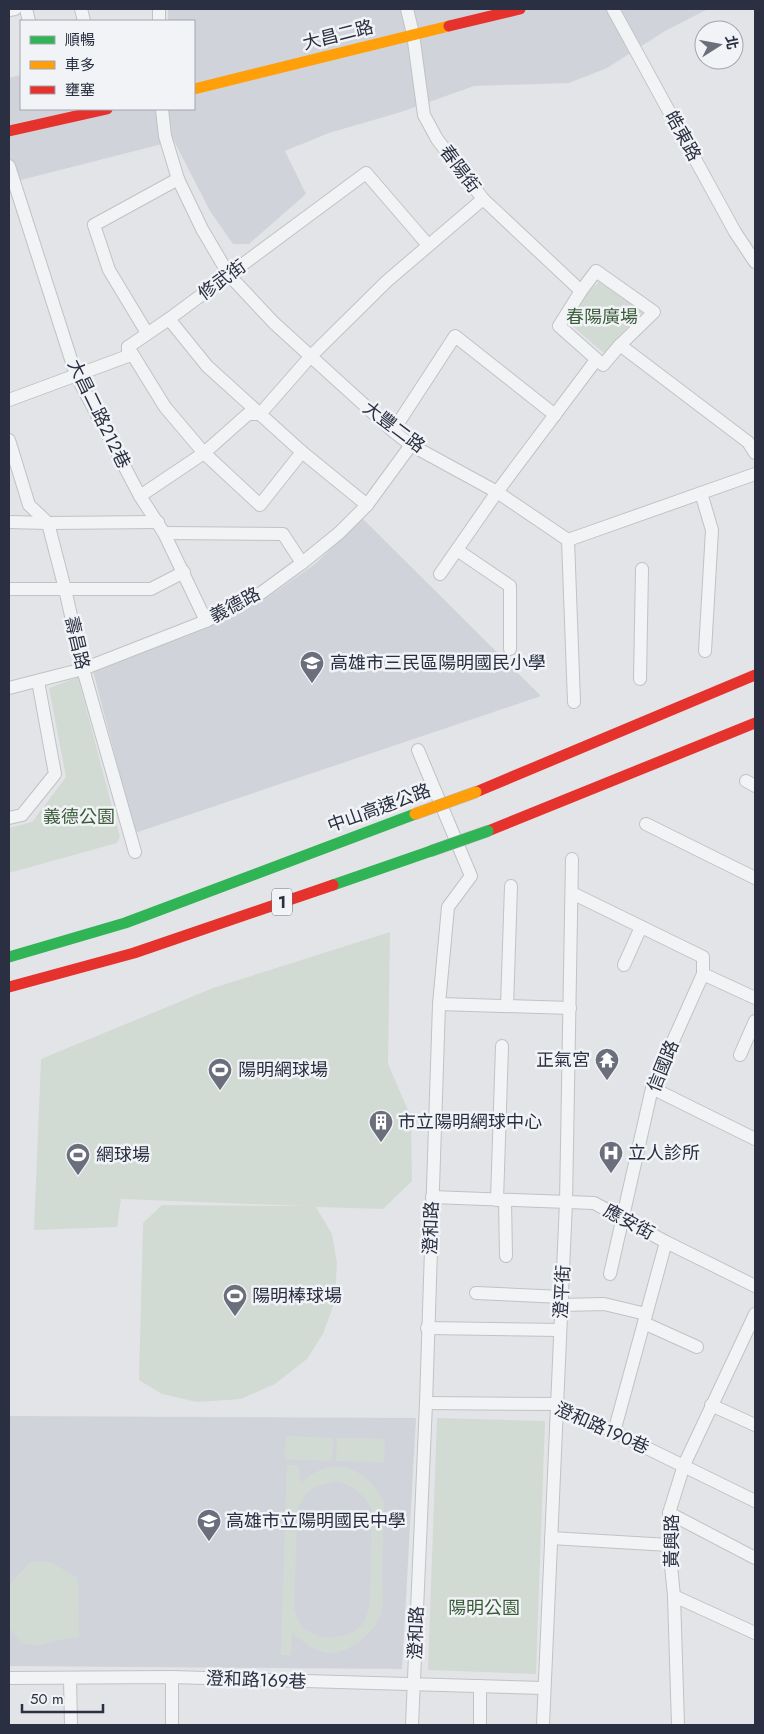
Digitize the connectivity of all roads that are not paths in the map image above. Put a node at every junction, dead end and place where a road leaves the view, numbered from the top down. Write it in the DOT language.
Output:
graph roads {
  1 [pos="15,9"];
  2 [pos="408,9"];
  3 [pos="520,9"];
  4 [pos="612,9"];
  5 [pos="9,10"];
  6 [pos="413,34"];
  7 [pos="195,89"];
  8 [pos="98,110"];
  9 [pos="162,110"];
  10 [pos="51,115"];
  11 [pos="9,131"];
  12 [pos="9,166"];
  13 [pos="178,179"];
  14 [pos="483,199"];
  15 [pos="428,245"];
  16 [pos="755,262"];
  17 [pos="229,275"];
  18 [pos="580,291"];
  19 [pos="169,319"];
  20 [pos="147,333"];
  21 [pos="620,345"];
  22 [pos="128,347"];
  23 [pos="310,357"];
  24 [pos="596,360"];
  25 [pos="76,375"];
  26 [pos="9,400"];
  27 [pos="260,414"];
  28 [pos="554,415"];
  29 [pos="393,431"];
  30 [pos="9,440"];
  31 [pos="411,444"];
  32 [pos="302,452"];
  33 [pos="204,453"];
  34 [pos="755,453"];
  35 [pos="755,474"];
  36 [pos="497,492"];
  37 [pos="701,493"];
  38 [pos="140,496"];
  39 [pos="367,505"];
  40 [pos="9,522"];
  41 [pos="48,523"];
  42 [pos="161,527"];
  43 [pos="568,540"];
  44 [pos="457,550"];
  45 [pos="302,563"];
  46 [pos="642,569"];
  47 [pos="184,572"];
  48 [pos="440,574"];
  49 [pos="9,589"];
  50 [pos="66,589"];
  51 [pos="206,621"];
  52 [pos="510,649"];
  53 [pos="705,651"];
  54 [pos="83,669"];
  55 [pos="755,675"];
  56 [pos="640,679"];
  57 [pos="38,681"];
  58 [pos="9,688"];
  59 [pos="574,702"];
  60 [pos="755,723"];
  61 [pos="418,750"];
  62 [pos="9,818"];
  63 [pos="646,824"];
  64 [pos="135,852"];
  65 [pos="572,859"];
  66 [pos="755,878"];
  67 [pos="511,886"];
  68 [pos="572,893"];
  69 [pos="125,923"];
  70 [pos="641,927"];
  71 [pos="28,939"];
  72 [pos="134,953"];
  73 [pos="9,957"];
  74 [pos="624,965"];
  75 [pos="703,974"];
  76 [pos="9,987"];
  77 [pos="36,992"];
  78 [pos="755,998"];
  79 [pos="439,1004"];
  80 [pos="507,1006"];
  81 [pos="570,1008"];
  82 [pos="755,1021"];
  83 [pos="502,1046"];
  84 [pos="740,1055"];
  85 [pos="652,1088"];
  86 [pos="755,1139"];
  87 [pos="432,1197"];
  88 [pos="501,1200"];
  89 [pos="566,1202"];
  90 [pos="624,1219"];
  91 [pos="666,1242"];
  92 [pos="506,1256"];
  93 [pos="610,1274"];
  94 [pos="755,1286"];
  95 [pos="476,1293"];
  96 [pos="562,1301"];
  97 [pos="755,1314"];
  98 [pos="645,1318"];
  99 [pos="427,1328"];
  100 [pos="560,1330"];
  101 [pos="697,1348"];
  102 [pos="426,1403"];
  103 [pos="557,1404"];
  104 [pos="711,1405"];
  105 [pos="755,1425"];
  106 [pos="614,1432"];
  107 [pos="684,1465"];
  108 [pos="755,1501"];
  109 [pos="669,1513"];
  110 [pos="550,1538"];
  111 [pos="669,1545"];
  112 [pos="755,1558"];
  113 [pos="674,1596"];
  114 [pos="755,1633"];
  115 [pos="9,1678"];
  116 [pos="70,1678"];
  117 [pos="172,1678"];
  118 [pos="414,1684"];
  119 [pos="480,1686"];
  120 [pos="543,1688"];
  121 [pos="71,1725"];
  122 [pos="172,1725"];
  123 [pos="412,1725"];
  124 [pos="480,1725"];
  125 [pos="543,1725"];
  126 [pos="678,1725"];
  1 -- 5 [label="street"];
  2 -- 6 [label="street, 春陽街"];
  3 -- 6 [label="main road, 大昌二路"];
  4 -- 16 [label="street, 皓東路"];
  6 -- 7 [label="main road, 大昌二路"];
  6 -- 14 [label="street, 春陽街"];
  8 -- 10 [label="main road"];
  9 -- 13 [label="street, 大豐二路"];
  10 -- 11 [label="main road"];
  12 -- 25 [label="street, 大昌二路212巷"];
  13 -- 17 [label="street, 大豐二路"];
  13 -- 20 [label="street"];
  14 -- 15 [label="street"];
  14 -- 18 [label="street, 春陽街"];
  15 -- 17 [label="street, 修武街"];
  15 -- 23 [label="street"];
  17 -- 19 [label="street, 修武街"];
  17 -- 23 [label="street, 大豐二路"];
  18 -- 21 [label="street"];
  18 -- 24 [label="street"];
  19 -- 20 [label="street, 修武街"];
  19 -- 27 [label="street"];
  20 -- 22 [label="street, 修武街"];
  21 -- 24 [label="street"];
  21 -- 34 [label="street"];
  22 -- 25 [label="street, 修武街"];
  22 -- 33 [label="street"];
  23 -- 27 [label="street"];
  23 -- 29 [label="street, 大豐二路"];
  24 -- 28 [label="street"];
  25 -- 26 [label="street"];
  25 -- 38 [label="street, 大昌二路212巷"];
  27 -- 32 [label="street"];
  27 -- 33 [label="street"];
  28 -- 29 [label="street"];
  28 -- 36 [label="street"];
  29 -- 31 [label="street, 大豐二路"];
  30 -- 41 [label="street"];
  31 -- 36 [label="street, 大豐二路"];
  31 -- 39 [label="street, 義德路"];
  32 -- 33 [label="street"];
  32 -- 39 [label="street"];
  33 -- 38 [label="street"];
  35 -- 37 [label="street"];
  36 -- 43 [label="street, 大豐二路"];
  36 -- 44 [label="street"];
  37 -- 43 [label="street"];
  37 -- 53 [label="street"];
  38 -- 42 [label="street, 大昌二路212巷"];
  39 -- 45 [label="street, 義德路"];
  40 -- 41 [label="street"];
  41 -- 42 [label="street"];
  41 -- 50 [label="street, 壽昌路"];
  42 -- 45 [label="street"];
  42 -- 47 [label="street, 大昌二路212巷"];
  43 -- 59 [label="street"];
  44 -- 48 [label="street"];
  44 -- 52 [label="street"];
  45 -- 51 [label="street, 義德路"];
  46 -- 56 [label="street"];
  47 -- 50 [label="street"];
  47 -- 51 [label="street, 大昌二路212巷"];
  49 -- 50 [label="street"];
  50 -- 54 [label="street, 壽昌路"];
  51 -- 54 [label="street, 義德路"];
  54 -- 57 [label="street, 義德路"];
  54 -- 64 [label="street, 壽昌路"];
  55 -- 69 [label="main road, 中山高速公路 / 1, bridge"];
  57 -- 58 [label="street, 義德路"];
  57 -- 62 [label="street"];
  60 -- 72 [label="main road, 1, bridge"];
  61 -- 79 [label="street, 澄和路"];
  63 -- 66 [label="street"];
  65 -- 68 [label="street, 澄平街"];
  67 -- 80 [label="street"];
  68 -- 70 [label="street"];
  68 -- 81 [label="street, 澄平街"];
  69 -- 71 [label="main road"];
  69 -- 73 [label="main road, 中山高速公路 / 1"];
  70 -- 74 [label="street"];
  70 -- 75 [label="street"];
  72 -- 76 [label="main road, 1"];
  72 -- 77 [label="main road"];
  75 -- 78 [label="street"];
  75 -- 85 [label="street, 信國路"];
  79 -- 80 [label="street"];
  79 -- 87 [label="street, 澄和路"];
  80 -- 81 [label="street"];
  81 -- 89 [label="street, 澄平街"];
  82 -- 84 [label="street"];
  83 -- 88 [label="street"];
  85 -- 86 [label="street"];
  85 -- 90 [label="street, 信國路"];
  87 -- 88 [label="street, 應安街"];
  87 -- 99 [label="street, 澄和路"];
  88 -- 89 [label="street, 應安街"];
  88 -- 92 [label="street"];
  89 -- 90 [label="street, 應安街"];
  89 -- 96 [label="street, 澄平街"];
  90 -- 91 [label="street, 應安街"];
  90 -- 93 [label="street, 信國路"];
  91 -- 94 [label="street, 應安街"];
  91 -- 98 [label="street"];
  95 -- 96 [label="street"];
  96 -- 98 [label="street"];
  96 -- 100 [label="street, 澄平街"];
  97 -- 104 [label="street, 黃興路"];
  98 -- 101 [label="street"];
  98 -- 106 [label="street"];
  99 -- 100 [label="street"];
  99 -- 102 [label="street, 澄和路"];
  100 -- 103 [label="street, 澄平街"];
  102 -- 103 [label="street, 澄和路190巷"];
  102 -- 118 [label="street, 澄和路"];
  103 -- 106 [label="street, 澄和路190巷"];
  103 -- 110 [label="street, 澄平街"];
  104 -- 105 [label="street"];
  104 -- 107 [label="street, 黃興路"];
  106 -- 107 [label="street, 澄和路190巷"];
  107 -- 108 [label="street, 澄和路190巷"];
  107 -- 109 [label="street, 黃興路"];
  109 -- 111 [label="street, 黃興路"];
  109 -- 112 [label="street"];
  110 -- 111 [label="street"];
  110 -- 120 [label="street, 澄平街"];
  111 -- 113 [label="street, 黃興路"];
  113 -- 114 [label="street"];
  113 -- 126 [label="street, 黃興路"];
  115 -- 116 [label="street, 澄和路169巷"];
  116 -- 117 [label="street, 澄和路169巷"];
  116 -- 121 [label="street"];
  117 -- 118 [label="street, 澄和路169巷"];
  117 -- 122 [label="street"];
  118 -- 119 [label="street, 澄和路169巷"];
  118 -- 123 [label="street, 澄和路"];
  119 -- 120 [label="street, 澄和路169巷"];
  119 -- 124 [label="street"];
  120 -- 125 [label="street, 澄平街"];
}
